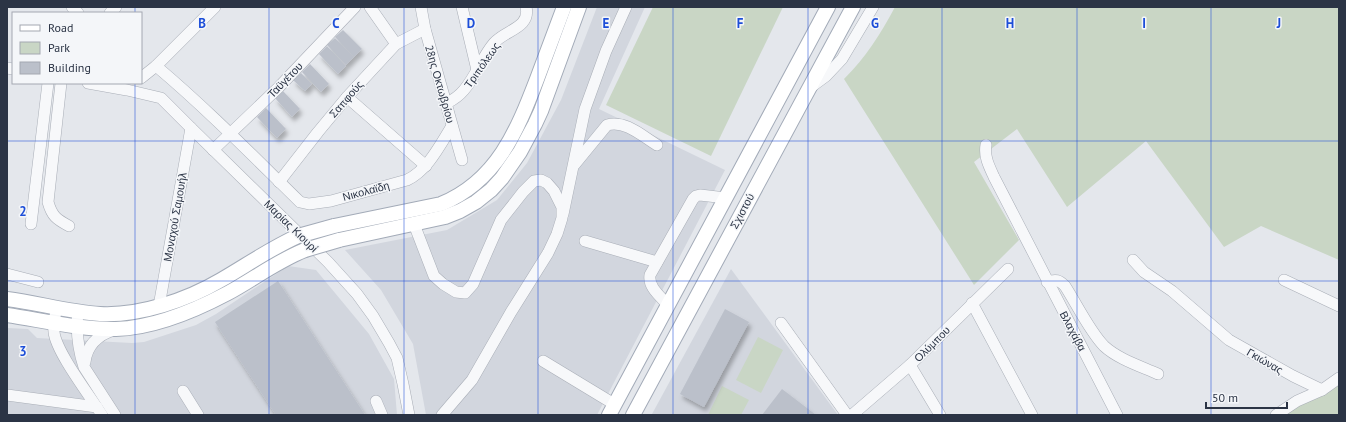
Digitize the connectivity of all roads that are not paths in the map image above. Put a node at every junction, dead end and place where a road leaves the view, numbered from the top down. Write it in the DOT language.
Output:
graph roads {
  1 [pos="215,7"];
  2 [pos="355,7"];
  3 [pos="370,7"];
  4 [pos="421,7"];
  5 [pos="462,7"];
  6 [pos="526,7"];
  7 [pos="564,7"];
  8 [pos="579,7"];
  9 [pos="626,7"];
  10 [pos="828,7"];
  11 [pos="853,7"];
  12 [pos="873,7"];
  13 [pos="425,29"];
  14 [pos="396,44"];
  15 [pos="156,66"];
  16 [pos="477,70"];
  17 [pos="142,77"];
  18 [pos="48,84"];
  19 [pos="61,84"];
  20 [pos="102,84"];
  21 [pos="131,86"];
  22 [pos="807,90"];
  23 [pos="347,97"];
  24 [pos="447,103"];
  25 [pos="452,126"];
  26 [pos="191,128"];
  27 [pos="230,132"];
  28 [pos="657,145"];
  29 [pos="986,145"];
  30 [pos="213,150"];
  31 [pos="462,160"];
  32 [pos="574,164"];
  33 [pos="426,166"];
  34 [pos="279,182"];
  35 [pos="726,198"];
  36 [pos="562,218"];
  37 [pos="31,224"];
  38 [pos="414,224"];
  39 [pos="68,226"];
  40 [pos="585,241"];
  41 [pos="1133,260"];
  42 [pos="657,262"];
  43 [pos="1008,269"];
  44 [pos="7,274"];
  45 [pos="1284,280"];
  46 [pos="38,282"];
  47 [pos="1047,282"];
  48 [pos="10,298"];
  49 [pos="972,303"];
  50 [pos="668,305"];
  51 [pos="159,306"];
  52 [pos="1339,306"];
  53 [pos="57,308"];
  54 [pos="78,311"];
  55 [pos="7,315"];
  56 [pos="53,322"];
  57 [pos="781,323"];
  58 [pos="76,326"];
  59 [pos="116,329"];
  60 [pos="543,361"];
  61 [pos="910,365"];
  62 [pos="84,367"];
  63 [pos="1158,374"];
  64 [pos="1339,378"];
  65 [pos="1322,390"];
  66 [pos="182,391"];
  67 [pos="7,395"];
  68 [pos="376,401"];
  69 [pos="612,410"];
  70 [pos="100,411"];
  71 [pos="115,415"];
  72 [pos="198,415"];
  73 [pos="382,415"];
  74 [pos="409,415"];
  75 [pos="442,415"];
  76 [pos="632,415"];
  77 [pos="847,415"];
  78 [pos="852,415"];
  79 [pos="940,415"];
  80 [pos="1032,415"];
  81 [pos="1117,415"];
  82 [pos="1276,415"];
  1 -- 15 [label="street"];
  2 -- 27 [label="street, Ταϋγέτου"];
  3 -- 14 [label="street"];
  4 -- 13 [label="street, 28ης Οκτωβρίου"];
  5 -- 16 [label="street"];
  6 -- 16 [label="street, Τριπόλεως"];
  7 -- 51 [label="main road, bridge"];
  8 -- 38 [label="main road"];
  9 -- 32 [label="street"];
  10 -- 35 [label="main road, Σχιστού"];
  11 -- 22 [label="main road, Σχιστού"];
  12 -- 22 [label="street"];
  13 -- 14 [label="street, Σαπφούς"];
  13 -- 24 [label="street, 28ης Οκτωβρίου"];
  14 -- 23 [label="street, Σαπφούς"];
  15 -- 17 [label="street"];
  15 -- 27 [label="street"];
  16 -- 24 [label="street, Τριπόλεως"];
  18 -- 37 [label="street"];
  19 -- 39 [label="street"];
  20 -- 21 [label="street"];
  21 -- 26 [label="street, Μαρίας Κιουρί"];
  22 -- 76 [label="main road, Σχιστού"];
  23 -- 33 [label="street"];
  23 -- 34 [label="street, Σαπφούς"];
  24 -- 25 [label="street, 28ης Οκτωβρίου"];
  25 -- 31 [label="street, 28ης Οκτωβρίου"];
  25 -- 33 [label="street"];
  26 -- 30 [label="street, Μαρίας Κιουρί"];
  26 -- 51 [label="street, Μοναχού Σαμουήλ"];
  27 -- 30 [label="street, Ταϋγέτου"];
  27 -- 34 [label="street"];
  28 -- 32 [label="street"];
  29 -- 47 [label="street, Βλαχάβα"];
  30 -- 74 [label="street, Μαρίας Κιουρί"];
  32 -- 36 [label="street"];
  33 -- 34 [label="street, Νικολαϊδη"];
  35 -- 42 [label="street"];
  35 -- 50 [label="main road, Σχιστού"];
  36 -- 38 [label="street"];
  36 -- 75 [label="street"];
  38 -- 59 [label="main road, bridge"];
  40 -- 42 [label="street"];
  41 -- 65 [label="street, Γκιώνας"];
  42 -- 50 [label="street"];
  43 -- 49 [label="street, Ολύμπου"];
  44 -- 46 [label="street"];
  45 -- 52 [label="street"];
  47 -- 63 [label="street"];
  47 -- 81 [label="street, Βλαχάβα"];
  48 -- 53 [label="main road"];
  49 -- 61 [label="street, Ολύμπου"];
  49 -- 80 [label="street"];
  50 -- 69 [label="main road, Σχιστού"];
  51 -- 54 [label="main road"];
  53 -- 54 [label="main road"];
  53 -- 56 [label="street"];
  54 -- 58 [label="street"];
  55 -- 56 [label="main road"];
  56 -- 58 [label="main road"];
  56 -- 70 [label="street"];
  57 -- 77 [label="street"];
  58 -- 59 [label="main road"];
  58 -- 62 [label="street"];
  59 -- 62 [label="street"];
  60 -- 69 [label="street"];
  61 -- 78 [label="street, Ολύμπου"];
  61 -- 79 [label="street"];
  62 -- 71 [label="street"];
  64 -- 65 [label="street"];
  65 -- 82 [label="street"];
  66 -- 72 [label="street"];
  67 -- 70 [label="street"];
  68 -- 73 [label="street"];
}
